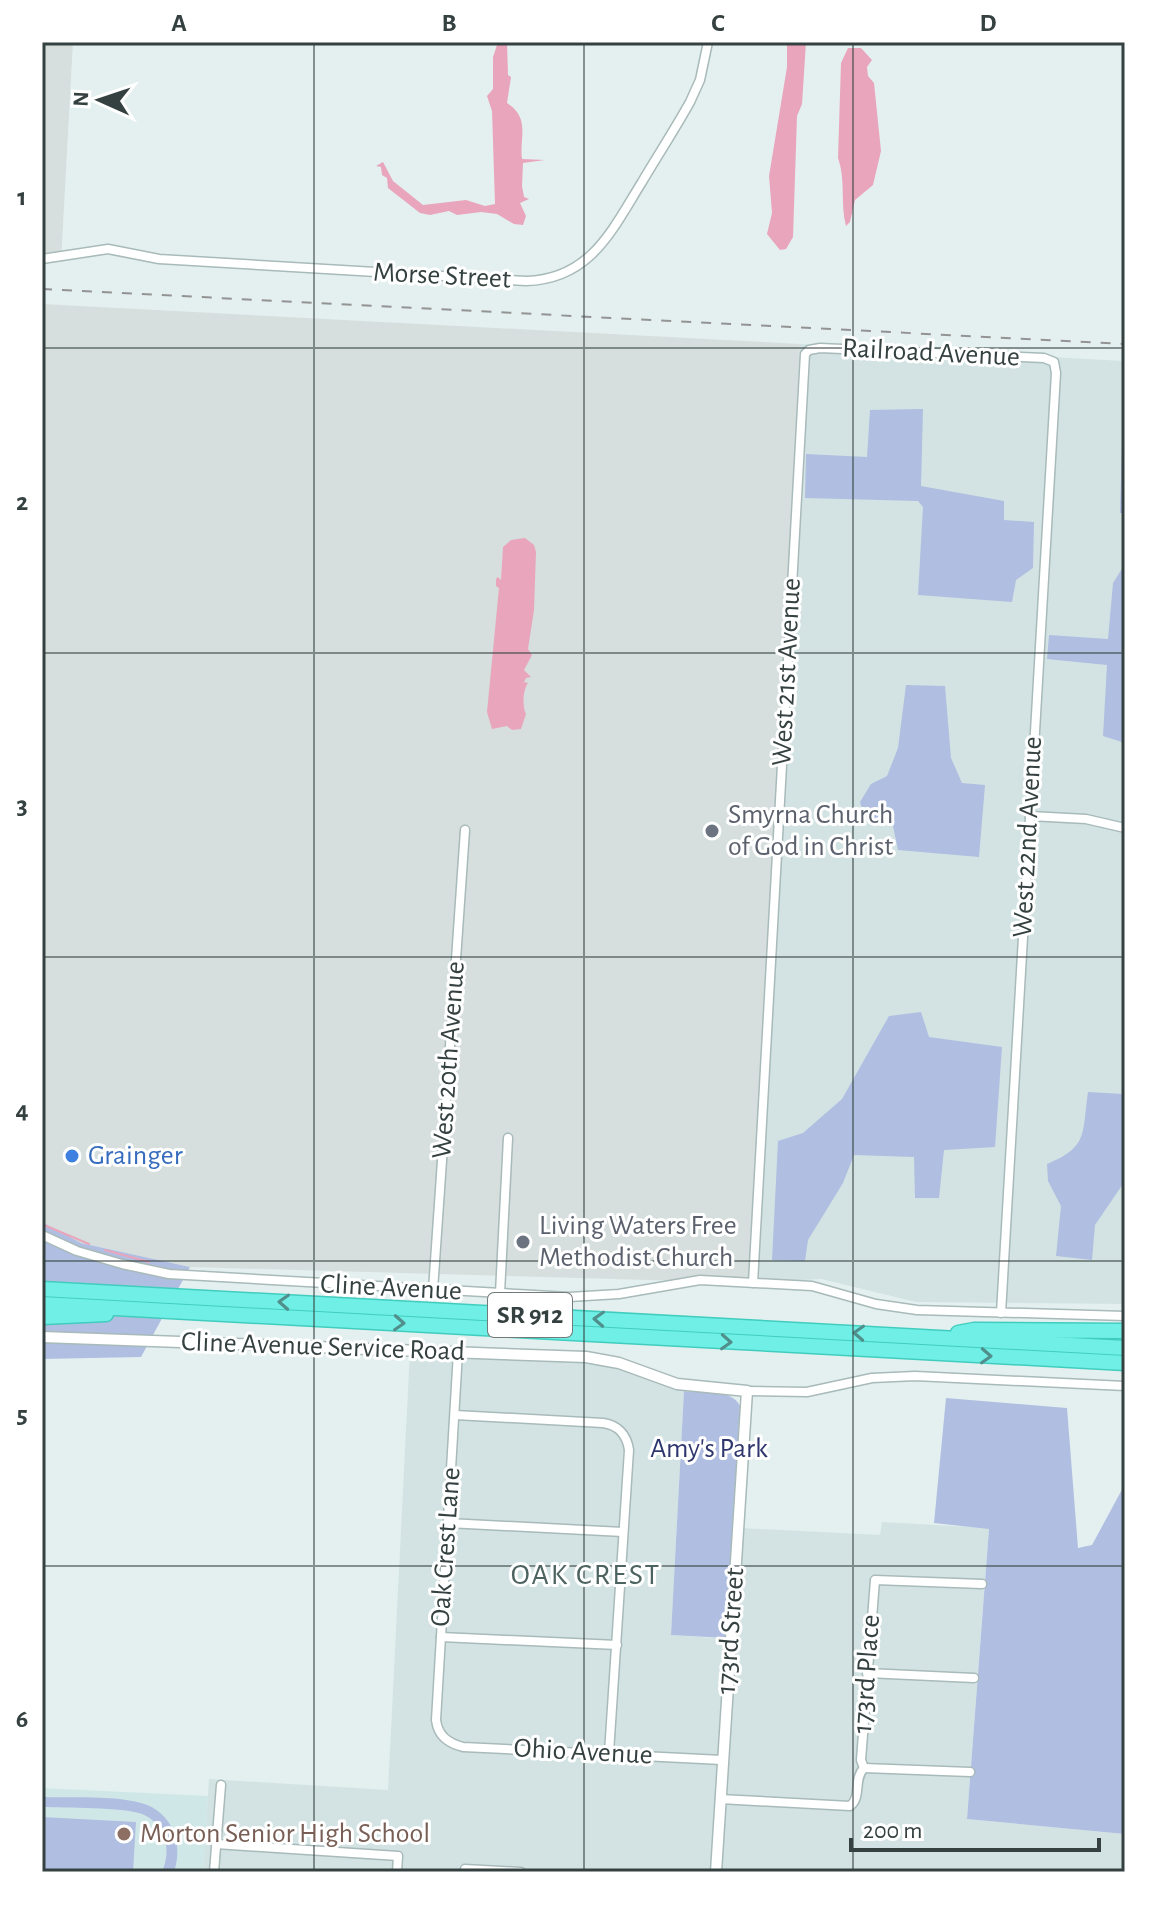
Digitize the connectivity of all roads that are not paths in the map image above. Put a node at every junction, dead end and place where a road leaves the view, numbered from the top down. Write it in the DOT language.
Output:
graph roads {
  1 [pos="708,42"];
  2 [pos="42,259"];
  3 [pos="807,351"];
  4 [pos="1054,362"];
  5 [pos="1030,816"];
  6 [pos="1125,828"];
  7 [pos="465,830"];
  8 [pos="508,1138"];
  9 [pos="42,1235"];
  10 [pos="753,1283"];
  11 [pos="42,1287"];
  12 [pos="433,1290"];
  13 [pos="500,1293"];
  14 [pos="42,1304"];
  15 [pos="164,1310"];
  16 [pos="1001,1313"];
  17 [pos="1125,1316"];
  18 [pos="42,1317"];
  19 [pos="1125,1331"];
  20 [pos="42,1337"];
  21 [pos="937,1338"];
  22 [pos="1125,1348"];
  23 [pos="458,1352"];
  24 [pos="1125,1363"];
  25 [pos="1125,1386"];
  26 [pos="747,1391"];
  27 [pos="455,1415"];
  28 [pos="448,1523"];
  29 [pos="623,1532"];
  30 [pos="982,1584"];
  31 [pos="441,1637"];
  32 [pos="617,1645"];
  33 [pos="867,1673"];
  34 [pos="974,1678"];
  35 [pos="445,1740"];
  36 [pos="609,1753"];
  37 [pos="722,1760"];
  38 [pos="864,1768"];
  39 [pos="970,1772"];
  40 [pos="221,1785"];
  41 [pos="720,1799"];
  42 [pos="216,1844"];
  43 [pos="465,1869"];
  44 [pos="214,1872"];
  45 [pos="397,1872"];
  46 [pos="521,1872"];
  47 [pos="716,1872"];
  1 -- 2 [label="street, Morse Street"];
  3 -- 4 [label="street, Railroad Avenue"];
  3 -- 10 [label="street, West 21st Avenue"];
  4 -- 5 [label="street, West 22nd Avenue"];
  5 -- 6 [label="street"];
  5 -- 16 [label="street, West 22nd Avenue"];
  7 -- 12 [label="street, West 20th Avenue"];
  8 -- 13 [label="street"];
  9 -- 12 [label="street, Cline Avenue"];
  10 -- 13 [label="street, Cline Avenue"];
  10 -- 16 [label="street, Cline Avenue"];
  21 -- 11 [label="highway, Cline Avenue / SR 912, one-way"];
  12 -- 13 [label="street, Cline Avenue"];
  14 -- 15 [label="highway, Cline Avenue / SR 912"];
  15 -- 18 [label="highway"];
  15 -- 24 [label="highway, Cline Avenue / SR 912, one-way"];
  16 -- 17 [label="street, Cline Avenue"];
  19 -- 21 [label="highway"];
  20 -- 23 [label="street, Cline Avenue Service Road"];
  21 -- 22 [label="highway, Cline Avenue / SR 912"];
  23 -- 26 [label="street, Cline Avenue Service Road"];
  23 -- 27 [label="street, Oak Crest Lane"];
  25 -- 26 [label="street, Cline Avenue Service Road"];
  26 -- 37 [label="street, 173rd Street"];
  27 -- 28 [label="street, Oak Crest Lane"];
  27 -- 29 [label="street"];
  28 -- 29 [label="street"];
  28 -- 31 [label="street, Oak Crest Lane"];
  29 -- 32 [label="street"];
  30 -- 33 [label="street, 173rd Place"];
  31 -- 32 [label="street"];
  31 -- 35 [label="street, Oak Crest Lane"];
  32 -- 36 [label="street"];
  33 -- 34 [label="street"];
  33 -- 38 [label="street, 173rd Place"];
  35 -- 36 [label="street, Ohio Avenue"];
  36 -- 37 [label="street, Ohio Avenue"];
  37 -- 41 [label="street, 173rd Street"];
  38 -- 39 [label="street"];
  38 -- 41 [label="street, 173rd Place"];
  40 -- 42 [label="street"];
  41 -- 47 [label="street, 173rd Street"];
  42 -- 44 [label="street"];
  42 -- 45 [label="street"];
  43 -- 46 [label="street"];
}
